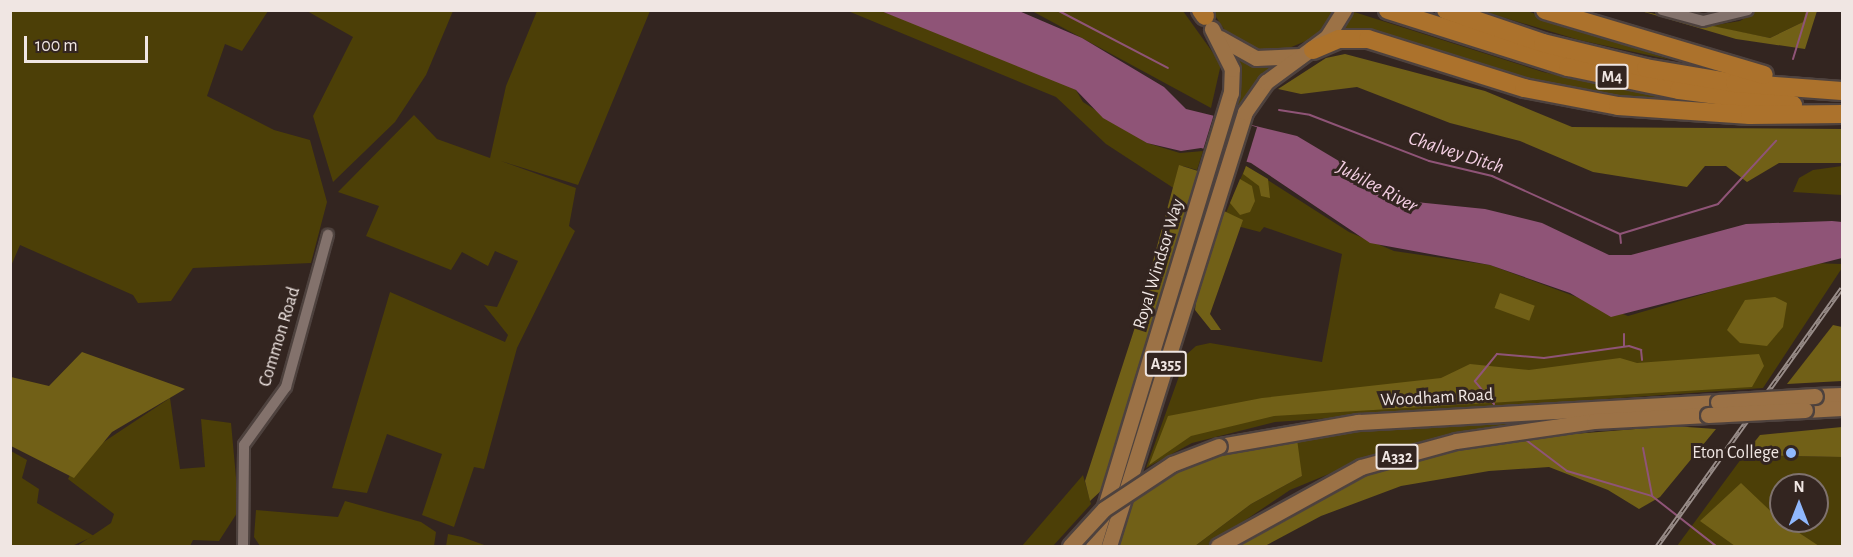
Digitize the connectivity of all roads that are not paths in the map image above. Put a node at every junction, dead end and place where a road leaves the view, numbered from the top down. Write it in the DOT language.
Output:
graph roads {
  1 [pos="1344,10"];
  2 [pos="1388,10"];
  3 [pos="1446,10"];
  4 [pos="1545,10"];
  5 [pos="1662,10"];
  6 [pos="1748,10"];
  7 [pos="1205,17"];
  8 [pos="1310,52"];
  9 [pos="1842,91"];
  10 [pos="1842,112"];
  11 [pos="328,235"];
  12 [pos="1842,395"];
  13 [pos="1842,408"];
  14 [pos="243,546"];
  15 [pos="1070,546"];
  16 [pos="1093,546"];
  17 [pos="1109,546"];
  18 [pos="1218,546"];
  1 -- 8 [label="main road, Royal Windsor Way"];
  2 -- 10 [label="highway, M4"];
  3 -- 9 [label="highway, M4"];
  4 -- 9 [label="highway, M4"];
  5 -- 6 [label="street"];
  7 -- 8 [label="main road"];
  7 -- 16 [label="main road, Royal Windsor Way / A355"];
  8 -- 10 [label="highway, M4"];
  8 -- 17 [label="main road, Royal Windsor Way / A355"];
  11 -- 14 [label="street, Common Road"];
  12 -- 15 [label="main road, Woodham Road / A332, bridge"];
  13 -- 18 [label="main road, A332, bridge"];
}
